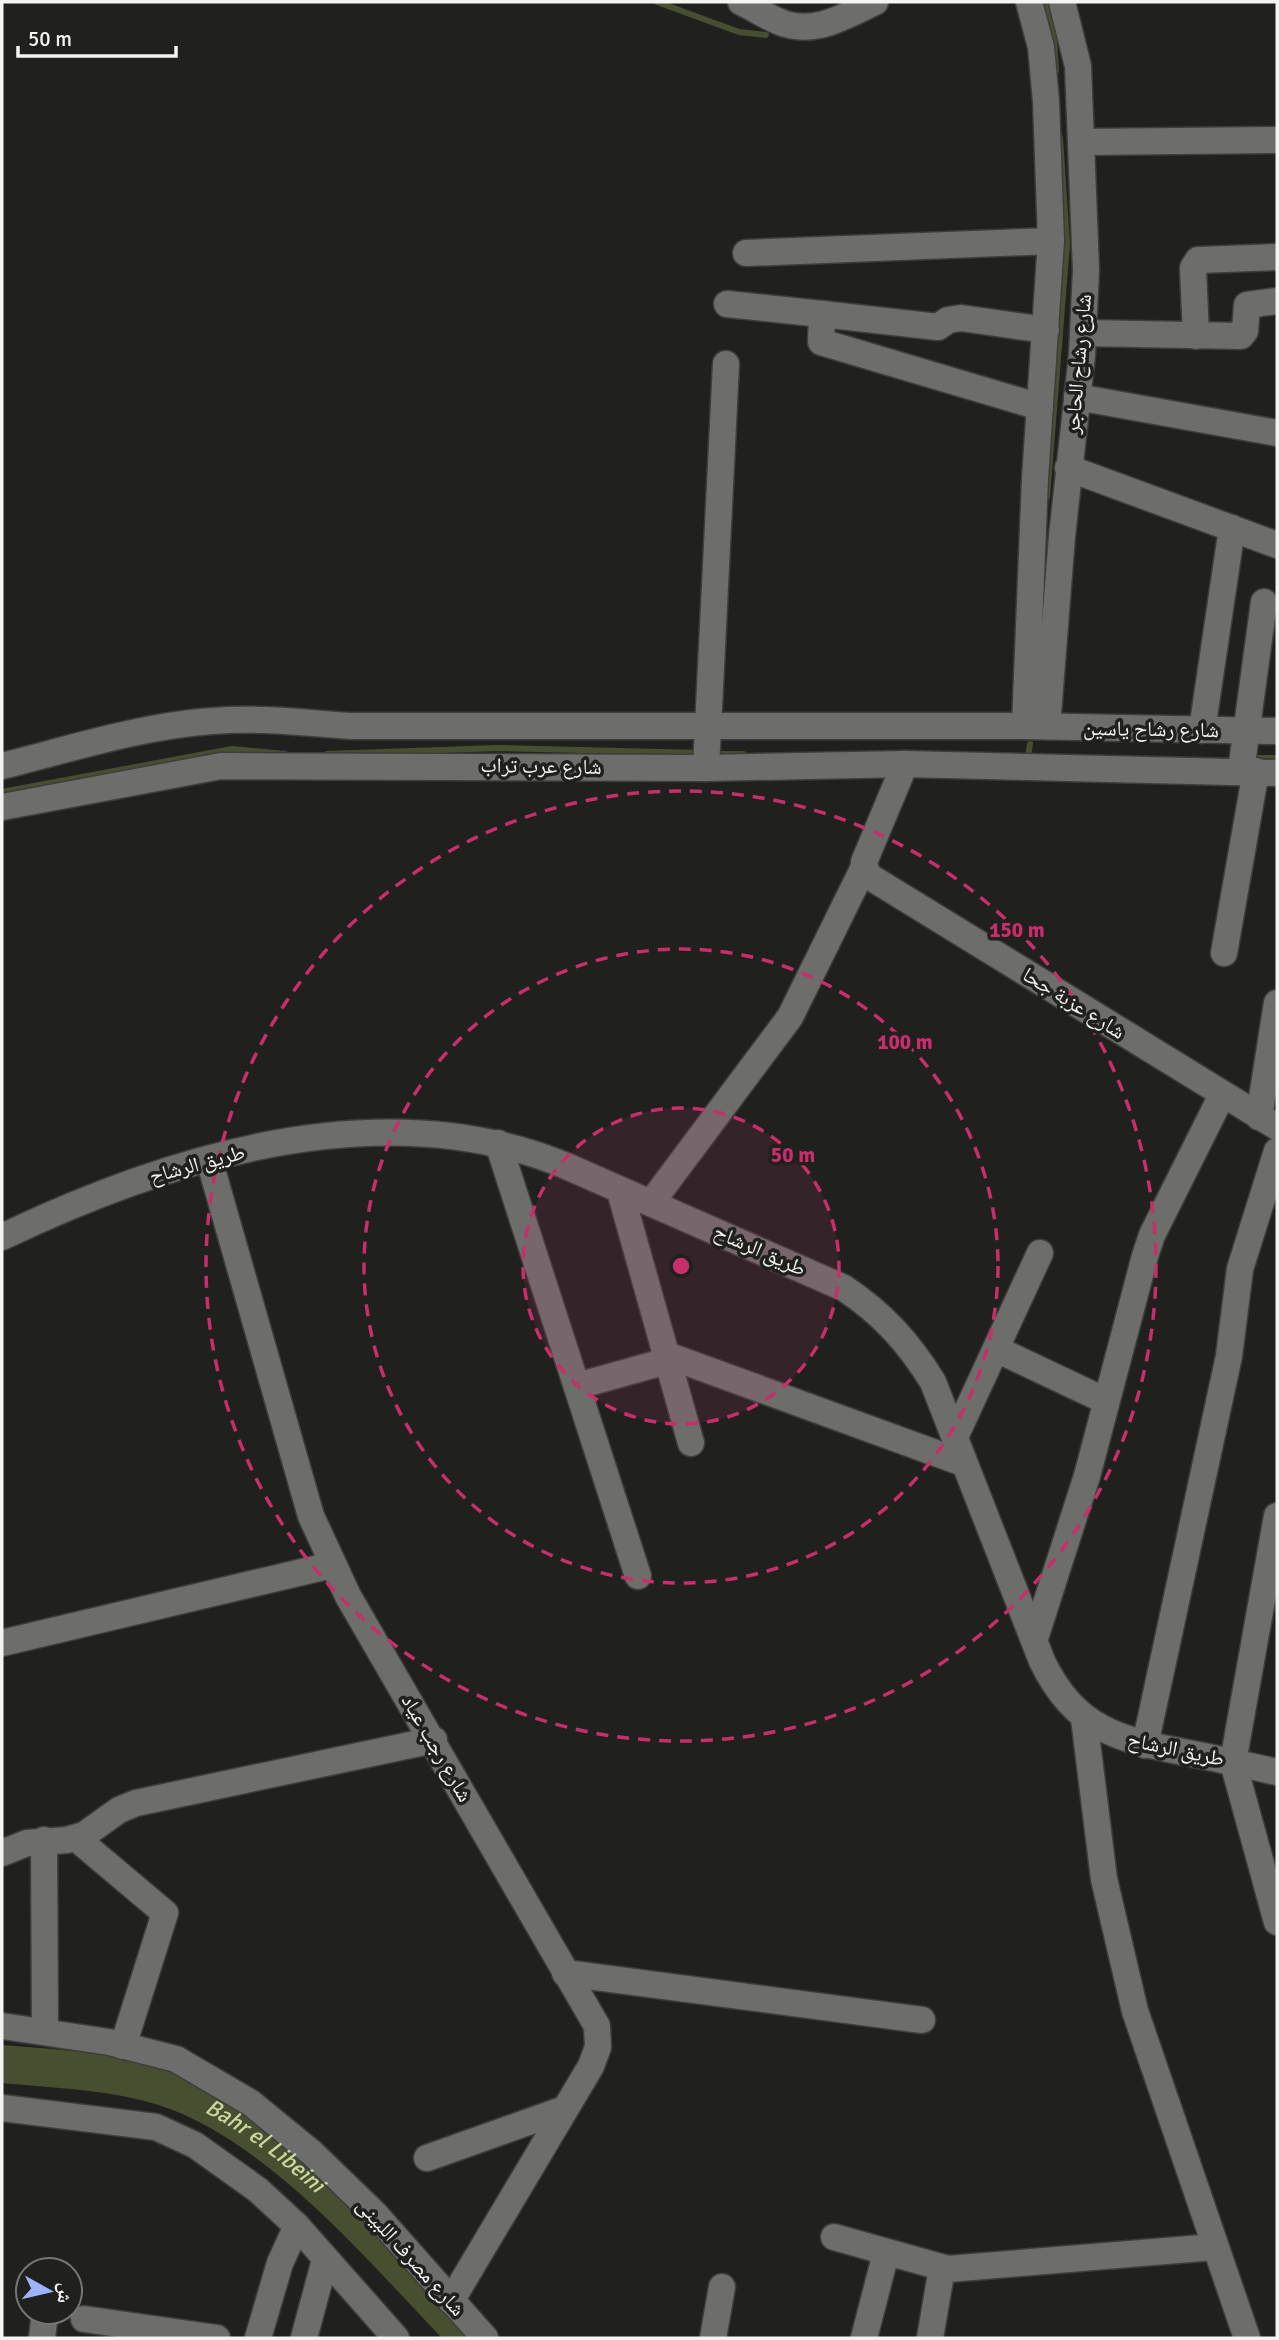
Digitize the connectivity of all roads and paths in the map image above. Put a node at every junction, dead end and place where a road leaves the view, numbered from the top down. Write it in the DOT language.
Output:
graph roads {
  1 [pos="741,2"];
  2 [pos="875,2"];
  3 [pos="1029,2"];
  4 [pos="1062,2"];
  5 [pos="1277,140"];
  6 [pos="1082,142"];
  7 [pos="1051,241"];
  8 [pos="746,253"];
  9 [pos="1277,257"];
  10 [pos="1277,301"];
  11 [pos="727,304"];
  12 [pos="822,314"];
  13 [pos="1046,330"];
  14 [pos="1084,333"];
  15 [pos="1196,335"];
  16 [pos="726,364"];
  17 [pos="1077,397"];
  18 [pos="1040,407"];
  19 [pos="1277,433"];
  20 [pos="1068,468"];
  21 [pos="1232,528"];
  22 [pos="1277,545"];
  23 [pos="1264,602"];
  24 [pos="1036,726"];
  25 [pos="1202,730"];
  26 [pos="1277,731"];
  27 [pos="708,747"];
  28 [pos="1083,749"];
  29 [pos="1251,759"];
  30 [pos="905,764"];
  31 [pos="2,766"];
  32 [pos="2,807"];
  33 [pos="863,869"];
  34 [pos="1224,953"];
  35 [pos="1277,1003"];
  36 [pos="1222,1095"];
  37 [pos="1268,1122"];
  38 [pos="498,1143"];
  39 [pos="1277,1151"];
  40 [pos="209,1159"];
  41 [pos="620,1191"];
  42 [pos="651,1203"];
  43 [pos="2,1237"];
  44 [pos="1041,1253"];
  45 [pos="996,1349"];
  46 [pos="666,1357"];
  47 [pos="577,1386"];
  48 [pos="1106,1402"];
  49 [pos="955,1437"];
  50 [pos="691,1443"];
  51 [pos="963,1462"];
  52 [pos="1277,1516"];
  53 [pos="332,1566"];
  54 [pos="638,1576"];
  55 [pos="1035,1638"];
  56 [pos="2,1643"];
  57 [pos="1083,1718"];
  58 [pos="434,1740"];
  59 [pos="1145,1745"];
  60 [pos="1233,1762"];
  61 [pos="1275,1779"];
  62 [pos="76,1838"];
  63 [pos="44,1840"];
  64 [pos="2,1853"];
  65 [pos="1277,1922"];
  66 [pos="565,1973"];
  67 [pos="922,2020"];
  68 [pos="2,2026"];
  69 [pos="45,2032"];
  70 [pos="123,2046"];
  71 [pos="2,2108"];
  72 [pos="562,2110"];
  73 [pos="427,2158"];
  74 [pos="297,2226"];
  75 [pos="834,2237"];
  76 [pos="1214,2247"];
  77 [pos="886,2253"];
  78 [pos="325,2260"];
  79 [pos="942,2268"];
  80 [pos="722,2287"];
  81 [pos="451,2301"];
  82 [pos="84,2319"];
  83 [pos="217,2338"];
  84 [pos="258,2338"];
  85 [pos="304,2338"];
  86 [pos="396,2338"];
  87 [pos="485,2338"];
  88 [pos="713,2338"];
  89 [pos="864,2338"];
  90 [pos="930,2338"];
  91 [pos="1247,2338"];
  1 -- 2 [label="street"];
  3 -- 7 [label="street, شارع رشاح الحاجر"];
  4 -- 6 [label="street, شارع رشاح الحاجر"];
  5 -- 6 [label="street"];
  6 -- 14 [label="street, شارع رشاح الحاجر"];
  7 -- 8 [label="street"];
  7 -- 13 [label="street, شارع رشاح الحاجر"];
  9 -- 15 [label="street"];
  10 -- 15 [label="street"];
  11 -- 12 [label="street"];
  12 -- 13 [label="street"];
  12 -- 18 [label="street"];
  13 -- 18 [label="street, شارع رشاح الحاجر"];
  14 -- 15 [label="street"];
  14 -- 17 [label="street, شارع رشاح الحاجر"];
  16 -- 27 [label="street"];
  17 -- 19 [label="street"];
  17 -- 20 [label="street, شارع رشاح الحاجر"];
  18 -- 24 [label="street, شارع رشاح الحاجر"];
  20 -- 21 [label="street"];
  20 -- 24 [label="street, شارع رشاح الحاجر"];
  21 -- 22 [label="street"];
  21 -- 25 [label="street"];
  23 -- 29 [label="street"];
  24 -- 27 [label="street, شارع عرب تراب"];
  24 -- 28 [label="street, شارع رشاح ياسين"];
  25 -- 28 [label="street, شارع رشاح ياسين"];
  25 -- 29 [label="street, شارع رشاح ياسين"];
  26 -- 29 [label="street, شارع رشاح ياسين"];
  27 -- 30 [label="street, شارع عرب تراب"];
  27 -- 31 [label="street, شارع عرب تراب"];
  27 -- 32 [label="street, شارع عرب تراب"];
  28 -- 29 [label="street, شارع رشاح ياسين"];
  28 -- 30 [label="street, شارع عرب تراب"];
  29 -- 34 [label="street"];
  30 -- 33 [label="street"];
  33 -- 36 [label="street, شارع عزبة جحا"];
  33 -- 42 [label="street"];
  35 -- 37 [label="street"];
  36 -- 37 [label="street, شارع عزبة جحا"];
  36 -- 48 [label="street"];
  38 -- 40 [label="street, طريق الرشاح"];
  38 -- 41 [label="street, طريق الرشاح"];
  38 -- 47 [label="street"];
  39 -- 59 [label="street"];
  40 -- 43 [label="street, طريق الرشاح"];
  40 -- 53 [label="street, شارع رجب عياد"];
  41 -- 42 [label="street, طريق الرشاح"];
  41 -- 46 [label="street"];
  42 -- 49 [label="street, طريق الرشاح"];
  44 -- 45 [label="street"];
  45 -- 48 [label="street"];
  45 -- 49 [label="street"];
  46 -- 47 [label="street"];
  46 -- 50 [label="street"];
  46 -- 51 [label="street"];
  47 -- 54 [label="street"];
  48 -- 55 [label="street"];
  49 -- 51 [label="street, طريق الرشاح"];
  51 -- 55 [label="street, طريق الرشاح"];
  52 -- 60 [label="street"];
  53 -- 56 [label="street"];
  53 -- 58 [label="street, شارع رجب عياد"];
  55 -- 57 [label="street, طريق الرشاح"];
  57 -- 59 [label="street, طريق الرشاح"];
  57 -- 76 [label="street"];
  58 -- 62 [label="street"];
  58 -- 66 [label="street, شارع رجب عياد"];
  59 -- 60 [label="street, طريق الرشاح"];
  60 -- 61 [label="street, طريق الرشاح"];
  60 -- 65 [label="street"];
  62 -- 63 [label="street"];
  62 -- 70 [label="street"];
  63 -- 64 [label="street"];
  63 -- 69 [label="street"];
  66 -- 67 [label="street"];
  66 -- 72 [label="street, شارع رجب عياد"];
  68 -- 69 [label="street, شارع مصرف اللبينى"];
  69 -- 70 [label="street, شارع مصرف اللبينى"];
  70 -- 81 [label="street, شارع مصرف اللبينى"];
  71 -- 74 [label="street"];
  72 -- 73 [label="street"];
  72 -- 81 [label="street, شارع رجب عياد"];
  74 -- 78 [label="street"];
  74 -- 84 [label="street"];
  75 -- 77 [label="street"];
  76 -- 79 [label="street"];
  76 -- 91 [label="street"];
  77 -- 79 [label="street"];
  77 -- 89 [label="street"];
  78 -- 85 [label="street"];
  78 -- 86 [label="street"];
  79 -- 90 [label="street"];
  80 -- 88 [label="street"];
  81 -- 87 [label="street, شارع مصرف اللبينى"];
  82 -- 83 [label="street"];
}
